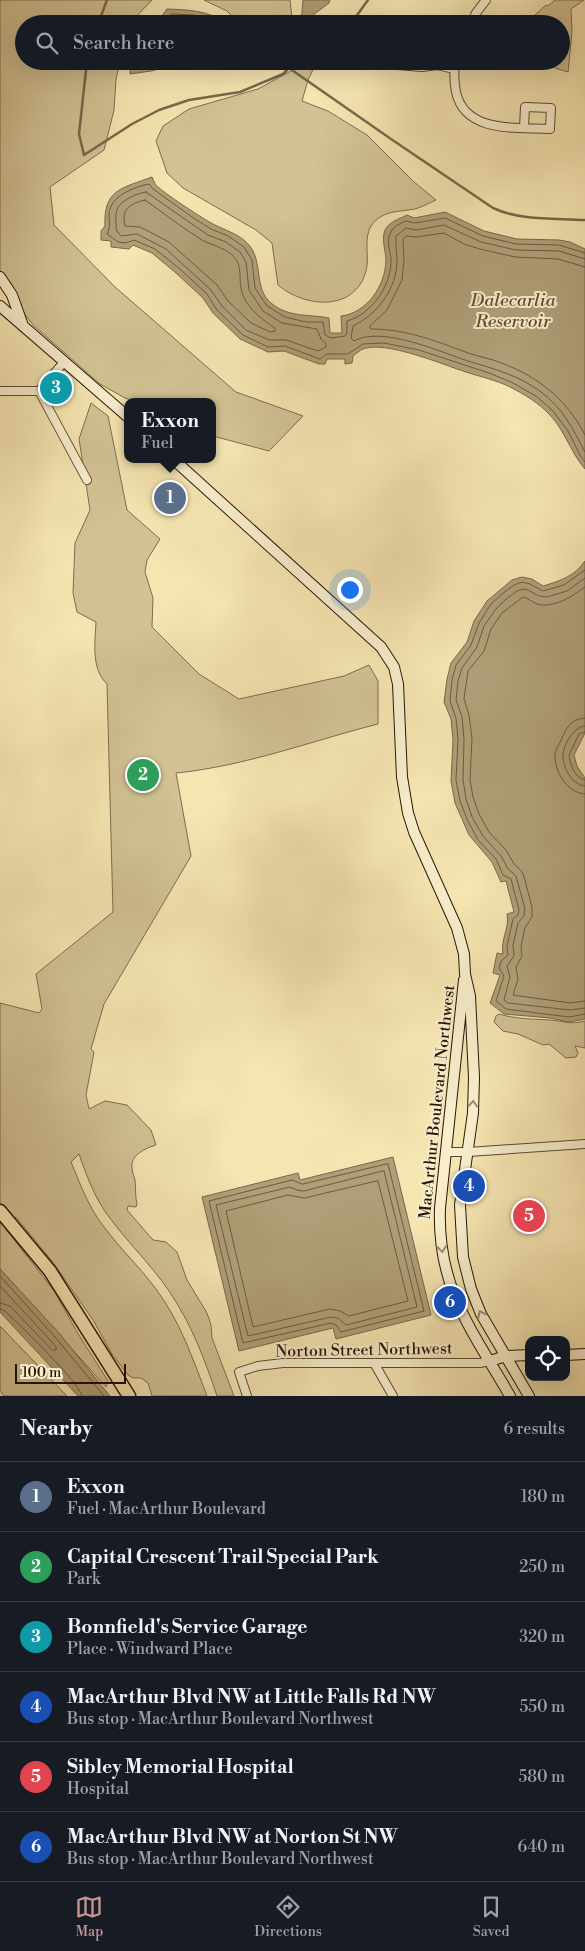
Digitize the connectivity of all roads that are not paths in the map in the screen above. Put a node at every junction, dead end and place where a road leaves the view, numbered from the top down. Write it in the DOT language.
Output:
graph roads {
  1 [pos="486,0"];
  2 [pos="475,15"];
  3 [pos="454,70"];
  4 [pos="524,128"];
  5 [pos="0,278"];
  6 [pos="0,306"];
  7 [pos="22,324"];
  8 [pos="64,362"];
  9 [pos="0,391"];
  10 [pos="39,391"];
  11 [pos="124,414"];
  12 [pos="177,463"];
  13 [pos="87,480"];
  14 [pos="465,974"];
  15 [pos="585,1144"];
  16 [pos="447,1152"];
  17 [pos="468,1152"];
  18 [pos="3,1214"];
  19 [pos="570,1354"];
  20 [pos="585,1354"];
  21 [pos="525,1355"];
  22 [pos="506,1356"];
  23 [pos="490,1361"];
  24 [pos="374,1363"];
  25 [pos="129,1396"];
  26 [pos="247,1396"];
  27 [pos="392,1396"];
  28 [pos="510,1396"];
  29 [pos="528,1396"];
  1 -- 2 [label="street"];
  3 -- 4 [label="street"];
  5 -- 7 [label="main road"];
  6 -- 7 [label="main road"];
  7 -- 8 [label="main road"];
  8 -- 10 [label="street"];
  8 -- 11 [label="main road"];
  9 -- 10 [label="street"];
  10 -- 13 [label="street"];
  12 -- 14 [label="main road, MacArthur Boulevard Northwest"];
  14 -- 16 [label="main road, MacArthur Boulevard Northwest"];
  17 -- 14 [label="main road, MacArthur Boulevard Northwest, one-way"];
  15 -- 17 [label="street"];
  16 -- 17 [label="street"];
  16 -- 23 [label="main road, MacArthur Boulevard Northwest, one-way"];
  22 -- 17 [label="main road, MacArthur Boulevard Northwest, one-way"];
  18 -- 25 [label="highway"];
  19 -- 20 [label="main road"];
  21 -- 22 [label="main road"];
  22 -- 23 [label="main road"];
  22 -- 29 [label="main road, MacArthur Boulevard Northwest"];
  23 -- 24 [label="street, Norton Street Northwest"];
  23 -- 28 [label="main road, MacArthur Boulevard Northwest"];
  24 -- 26 [label="street, Norton Street Northwest"];
  24 -- 27 [label="street"];
}
